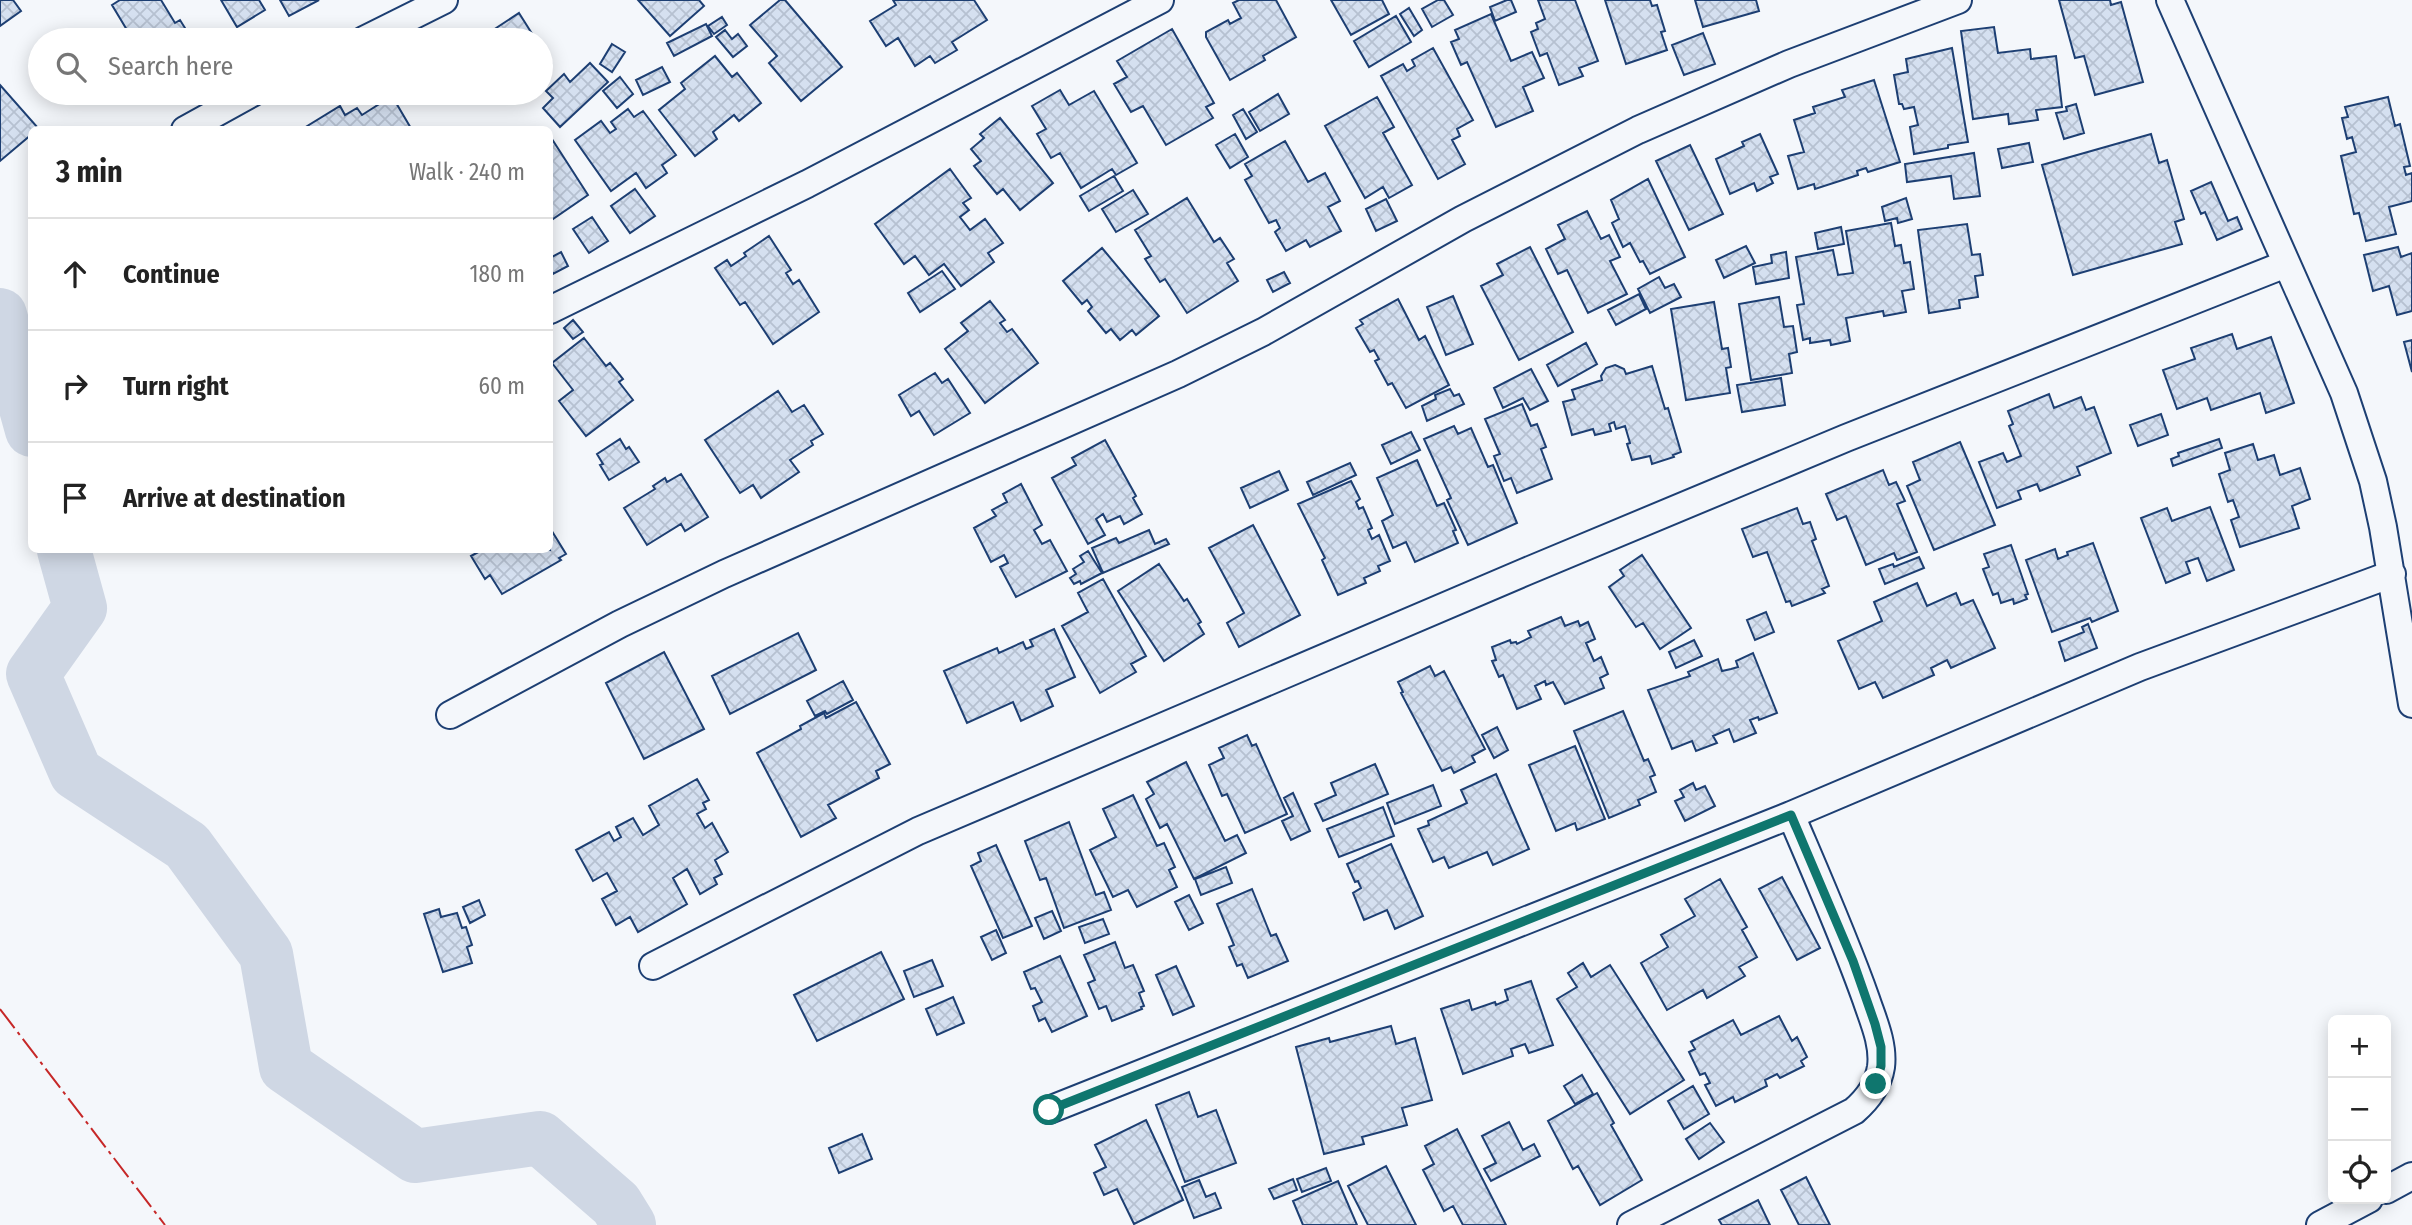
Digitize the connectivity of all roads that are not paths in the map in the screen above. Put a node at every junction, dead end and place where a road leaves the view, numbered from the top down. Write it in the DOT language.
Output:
graph roads {
  1 [pos="444,0"];
  2 [pos="1160,0"];
  3 [pos="1958,0"];
  4 [pos="2169,0"];
  5 [pos="388,28"];
  6 [pos="230,105"];
  7 [pos="191,126"];
  8 [pos="2286,264"];
  9 [pos="553,309"];
  10 [pos="2392,574"];
  11 [pos="2412,704"];
  12 [pos="450,715"];
  13 [pos="1791,815"];
  14 [pos="653,966"];
  15 [pos="1049,1110"];
  16 [pos="2412,1176"];
  17 [pos="2391,1187"];
  18 [pos="2360,1204"];
  19 [pos="1631,1225"];
  20 [pos="2320,1225"];
  1 -- 5 [label="street"];
  2 -- 9 [label="street"];
  3 -- 12 [label="street"];
  4 -- 8 [label="street"];
  6 -- 7 [label="street"];
  8 -- 10 [label="street"];
  8 -- 14 [label="street"];
  10 -- 11 [label="street"];
  10 -- 13 [label="street"];
  13 -- 15 [label="street"];
  13 -- 19 [label="street"];
  16 -- 17 [label="street"];
  18 -- 20 [label="street"];
}
